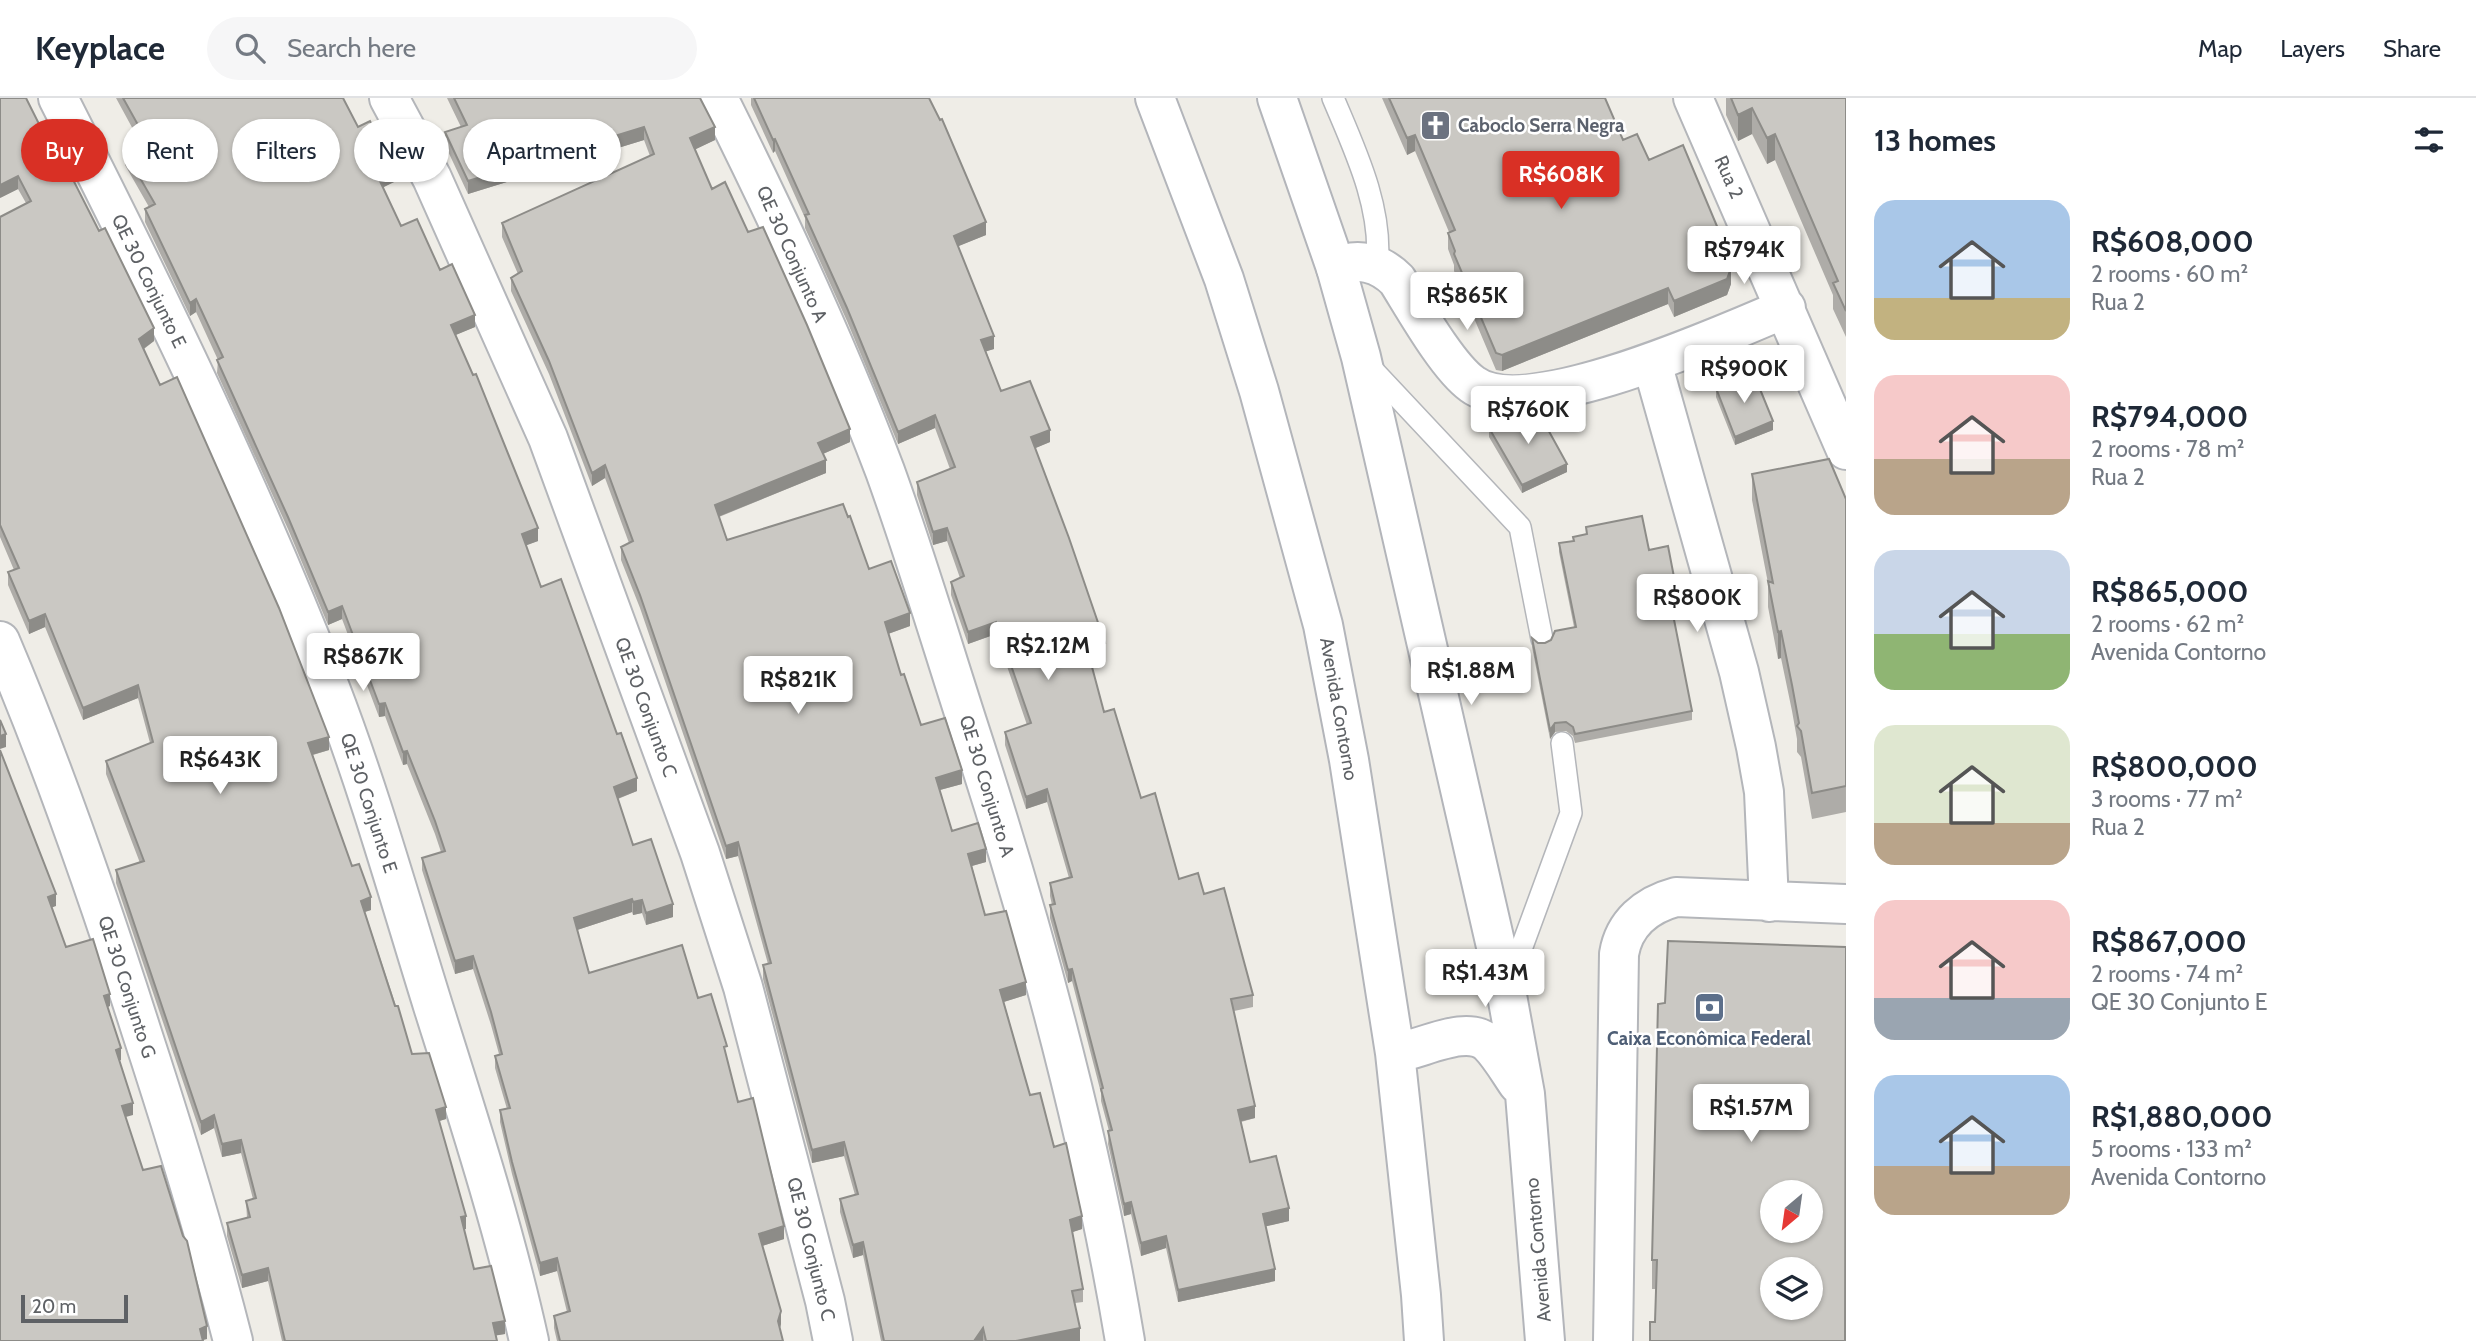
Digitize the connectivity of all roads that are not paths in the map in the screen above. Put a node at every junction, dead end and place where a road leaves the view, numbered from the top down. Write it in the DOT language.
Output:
graph roads {
  1 [pos="58,98"];
  2 [pos="389,98"];
  3 [pos="718,98"];
  4 [pos="1155,98"];
  5 [pos="1277,98"];
  6 [pos="1333,98"];
  7 [pos="1693,98"];
  8 [pos="1377,266"];
  9 [pos="1336,268"];
  10 [pos="1786,309"];
  11 [pos="1361,357"];
  12 [pos="1652,362"];
  13 [pos="1846,450"];
  14 [pos="1542,639"];
  15 [pos="0,641"];
  16 [pos="1562,743"];
  17 [pos="1769,902"];
  18 [pos="1846,904"];
  19 [pos="1506,990"];
  20 [pos="1395,1053"];
  21 [pos="1525,1094"];
  22 [pos="1416,1339"];
  23 [pos="233,1341"];
  24 [pos="529,1341"];
  25 [pos="833,1341"];
  26 [pos="1125,1341"];
  27 [pos="1545,1341"];
  28 [pos="1613,1341"];
  1 -- 24 [label="street, QE 30 Conjunto E"];
  2 -- 25 [label="street, QE 30 Conjunto C"];
  3 -- 26 [label="street, QE 30 Conjunto A"];
  4 -- 20 [label="street, Avenida Contorno"];
  5 -- 9 [label="street, Avenida Contorno"];
  6 -- 8 [label="lane"];
  7 -- 10 [label="street, Rua 2"];
  8 -- 9 [label="street"];
  8 -- 12 [label="street"];
  9 -- 11 [label="street, Avenida Contorno"];
  10 -- 12 [label="street"];
  10 -- 13 [label="street, Rua 2"];
  11 -- 14 [label="lane"];
  11 -- 19 [label="street, Avenida Contorno"];
  12 -- 17 [label="street"];
  15 -- 23 [label="street, QE 30 Conjunto G"];
  16 -- 19 [label="lane"];
  17 -- 18 [label="street"];
  17 -- 28 [label="street"];
  19 -- 21 [label="street, Avenida Contorno"];
  20 -- 21 [label="street"];
  20 -- 22 [label="street, Avenida Contorno"];
  21 -- 27 [label="street, Avenida Contorno"];
}
